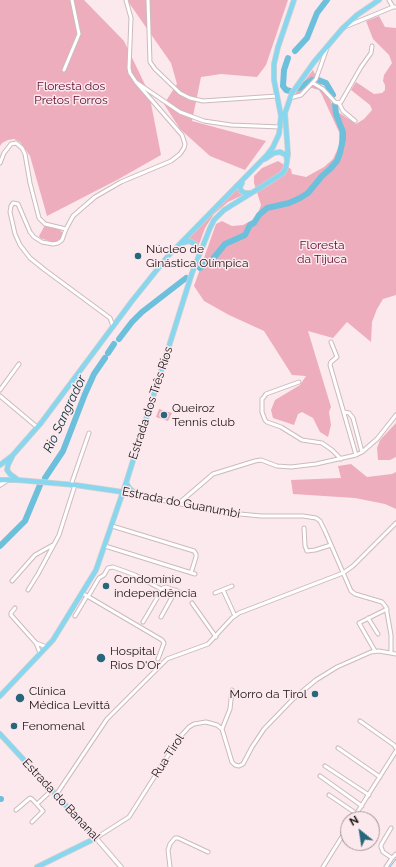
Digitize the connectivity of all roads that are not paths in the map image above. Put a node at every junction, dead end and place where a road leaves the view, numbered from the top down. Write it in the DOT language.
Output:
graph roads {
  1 [pos="72,0"];
  2 [pos="126,0"];
  3 [pos="148,0"];
  4 [pos="294,0"];
  5 [pos="379,0"];
  6 [pos="389,0"];
  7 [pos="394,7"];
  8 [pos="342,29"];
  9 [pos="328,44"];
  10 [pos="372,46"];
  11 [pos="64,70"];
  12 [pos="136,82"];
  13 [pos="313,83"];
  14 [pos="278,96"];
  15 [pos="290,98"];
  16 [pos="339,103"];
  17 [pos="283,116"];
  18 [pos="355,121"];
  19 [pos="281,127"];
  20 [pos="287,161"];
  21 [pos="0,163"];
  22 [pos="258,164"];
  23 [pos="243,179"];
  24 [pos="250,193"];
  25 [pos="66,229"];
  26 [pos="180,244"];
  27 [pos="198,257"];
  28 [pos="110,318"];
  29 [pos="119,318"];
  30 [pos="113,326"];
  31 [pos="331,342"];
  32 [pos="19,364"];
  33 [pos="299,382"];
  34 [pos="0,390"];
  35 [pos="0,396"];
  36 [pos="344,412"];
  37 [pos="396,415"];
  38 [pos="37,427"];
  39 [pos="89,433"];
  40 [pos="362,452"];
  41 [pos="356,455"];
  42 [pos="12,456"];
  43 [pos="341,459"];
  44 [pos="0,465"];
  45 [pos="0,480"];
  46 [pos="18,480"];
  47 [pos="6,481"];
  48 [pos="127,481"];
  49 [pos="0,485"];
  50 [pos="73,485"];
  51 [pos="115,490"];
  52 [pos="123,492"];
  53 [pos="138,495"];
  54 [pos="178,504"];
  55 [pos="118,506"];
  56 [pos="396,523"];
  57 [pos="112,526"];
  58 [pos="304,528"];
  59 [pos="331,544"];
  60 [pos="53,545"];
  61 [pos="105,546"];
  62 [pos="96,570"];
  63 [pos="105,573"];
  64 [pos="191,573"];
  65 [pos="344,573"];
  66 [pos="195,574"];
  67 [pos="12,581"];
  68 [pos="232,586"];
  69 [pos="161,589"];
  70 [pos="28,590"];
  71 [pos="176,590"];
  72 [pos="223,590"];
  73 [pos="82,593"];
  74 [pos="215,593"];
  75 [pos="188,595"];
  76 [pos="88,596"];
  77 [pos="192,603"];
  78 [pos="15,608"];
  79 [pos="386,609"];
  80 [pos="75,616"];
  81 [pos="235,616"];
  82 [pos="161,617"];
  83 [pos="368,618"];
  84 [pos="143,622"];
  85 [pos="378,634"];
  86 [pos="216,637"];
  87 [pos="36,643"];
  88 [pos="47,647"];
  89 [pos="375,651"];
  90 [pos="391,653"];
  91 [pos="40,654"];
  92 [pos="396,654"];
  93 [pos="158,659"];
  94 [pos="232,690"];
  95 [pos="0,696"];
  96 [pos="360,721"];
  97 [pos="222,729"];
  98 [pos="0,734"];
  99 [pos="338,748"];
  100 [pos="396,750"];
  101 [pos="325,766"];
  102 [pos="320,776"];
  103 [pos="380,777"];
  104 [pos="52,790"];
  105 [pos="56,795"];
  106 [pos="329,795"];
  107 [pos="369,795"];
  108 [pos="38,804"];
  109 [pos="362,806"];
  110 [pos="16,810"];
  111 [pos="353,811"];
  112 [pos="359,811"];
  113 [pos="32,822"];
  114 [pos="87,828"];
  115 [pos="391,828"];
  116 [pos="98,840"];
  117 [pos="340,840"];
  118 [pos="85,844"];
  119 [pos="208,852"];
  120 [pos="396,854"];
  121 [pos="392,858"];
  122 [pos="37,867"];
  123 [pos="121,867"];
  124 [pos="170,867"];
  125 [pos="323,867"];
  126 [pos="386,867"];
  1 -- 11 [label="street"];
  2 -- 12 [label="street"];
  3 -- 14 [label="street"];
  4 -- 14 [label="main road"];
  5 -- 8 [label="main road"];
  6 -- 7 [label="street"];
  7 -- 8 [label="street"];
  8 -- 9 [label="main road"];
  9 -- 13 [label="street"];
  9 -- 15 [label="main road"];
  10 -- 16 [label="street"];
  12 -- 19 [label="street"];
  12 -- 25 [label="street"];
  13 -- 15 [label="street"];
  13 -- 16 [label="street"];
  14 -- 17 [label="main road"];
  15 -- 17 [label="main road"];
  16 -- 18 [label="street"];
  17 -- 19 [label="main road"];
  17 -- 20 [label="main road"];
  19 -- 22 [label="main road"];
  20 -- 22 [label="main road"];
  20 -- 24 [label="main road, Estrada dos Três Rios"];
  21 -- 25 [label="street"];
  22 -- 23 [label="main road"];
  23 -- 24 [label="main road"];
  23 -- 26 [label="main road"];
  24 -- 27 [label="main road, Estrada dos Três Rios"];
  25 -- 28 [label="street"];
  26 -- 27 [label="main road"];
  26 -- 29 [label="main road"];
  27 -- 48 [label="main road, Estrada dos Três Rios"];
  28 -- 29 [label="street"];
  28 -- 30 [label="street"];
  29 -- 30 [label="main road"];
  30 -- 38 [label="main road"];
  31 -- 36 [label="street"];
  32 -- 34 [label="street"];
  33 -- 43 [label="street"];
  35 -- 38 [label="street"];
  36 -- 40 [label="street"];
  36 -- 41 [label="street"];
  37 -- 40 [label="street"];
  38 -- 42 [label="main road"];
  39 -- 50 [label="street"];
  40 -- 41 [label="street"];
  41 -- 43 [label="street"];
  42 -- 44 [label="main road"];
  42 -- 46 [label="main road"];
  43 -- 54 [label="street"];
  45 -- 47 [label="main road, Estrada do Guanumbi"];
  46 -- 47 [label="main road, Estrada do Guanumbi"];
  46 -- 50 [label="main road, Estrada do Guanumbi"];
  47 -- 49 [label="street"];
  48 -- 51 [label="main road"];
  48 -- 52 [label="main road, Estrada dos Três Rios"];
  48 -- 53 [label="main road"];
  50 -- 51 [label="main road, Estrada do Guanumbi"];
  50 -- 60 [label="street"];
  51 -- 52 [label="main road, Estrada do Guanumbi"];
  51 -- 55 [label="main road"];
  52 -- 53 [label="street, Estrada do Guanumbi"];
  52 -- 55 [label="main road, Estrada dos Três Rios"];
  53 -- 54 [label="street, Estrada do Guanumbi"];
  54 -- 59 [label="street, Estrada do Guanumbi"];
  55 -- 57 [label="main road, Estrada dos Três Rios"];
  56 -- 65 [label="street"];
  57 -- 61 [label="main road, Estrada dos Três Rios"];
  57 -- 64 [label="street"];
  58 -- 59 [label="street"];
  59 -- 65 [label="street, Estrada do Guanumbi"];
  60 -- 67 [label="street"];
  60 -- 70 [label="street"];
  61 -- 62 [label="main road, Estrada dos Três Rios"];
  61 -- 64 [label="street"];
  62 -- 63 [label="street"];
  62 -- 73 [label="main road, Estrada dos Três Rios"];
  63 -- 69 [label="street"];
  63 -- 76 [label="street"];
  64 -- 66 [label="street"];
  65 -- 79 [label="street, Estrada do Guanumbi"];
  65 -- 81 [label="street"];
  68 -- 72 [label="street"];
  69 -- 71 [label="street"];
  69 -- 84 [label="street"];
  71 -- 75 [label="street"];
  71 -- 82 [label="street"];
  72 -- 74 [label="street"];
  72 -- 81 [label="street"];
  73 -- 76 [label="street"];
  73 -- 88 [label="main road, Estrada dos Três Rios"];
  76 -- 80 [label="street"];
  76 -- 93 [label="street"];
  77 -- 86 [label="street"];
  78 -- 87 [label="street"];
  79 -- 83 [label="street"];
  79 -- 90 [label="street"];
  81 -- 86 [label="street"];
  83 -- 85 [label="street"];
  83 -- 89 [label="street"];
  86 -- 105 [label="street"];
  87 -- 88 [label="street"];
  87 -- 91 [label="street"];
  88 -- 91 [label="main road, Estrada dos Três Rios"];
  89 -- 90 [label="street"];
  89 -- 97 [label="street"];
  90 -- 92 [label="street"];
  91 -- 95 [label="main road, Estrada dos Três Rios"];
  94 -- 97 [label="street"];
  96 -- 100 [label="street"];
  97 -- 116 [label="street, Rua Tirol"];
  98 -- 104 [label="main road, Estrada do Bananal"];
  99 -- 103 [label="street"];
  100 -- 103 [label="street"];
  101 -- 107 [label="street"];
  102 -- 109 [label="street"];
  103 -- 107 [label="street"];
  104 -- 105 [label="main road, Estrada do Bananal"];
  104 -- 108 [label="street"];
  105 -- 114 [label="main road, Estrada do Bananal"];
  106 -- 111 [label="street"];
  107 -- 109 [label="street"];
  108 -- 110 [label="street"];
  108 -- 113 [label="street"];
  109 -- 112 [label="street"];
  114 -- 116 [label="main road, Estrada do Bananal"];
  114 -- 118 [label="main road"];
  115 -- 121 [label="street"];
  116 -- 118 [label="main road"];
  116 -- 123 [label="street, Estrada do Bananal"];
  117 -- 125 [label="street"];
  118 -- 122 [label="main road"];
  119 -- 124 [label="street"];
  120 -- 121 [label="street"];
  121 -- 126 [label="street"];
}
